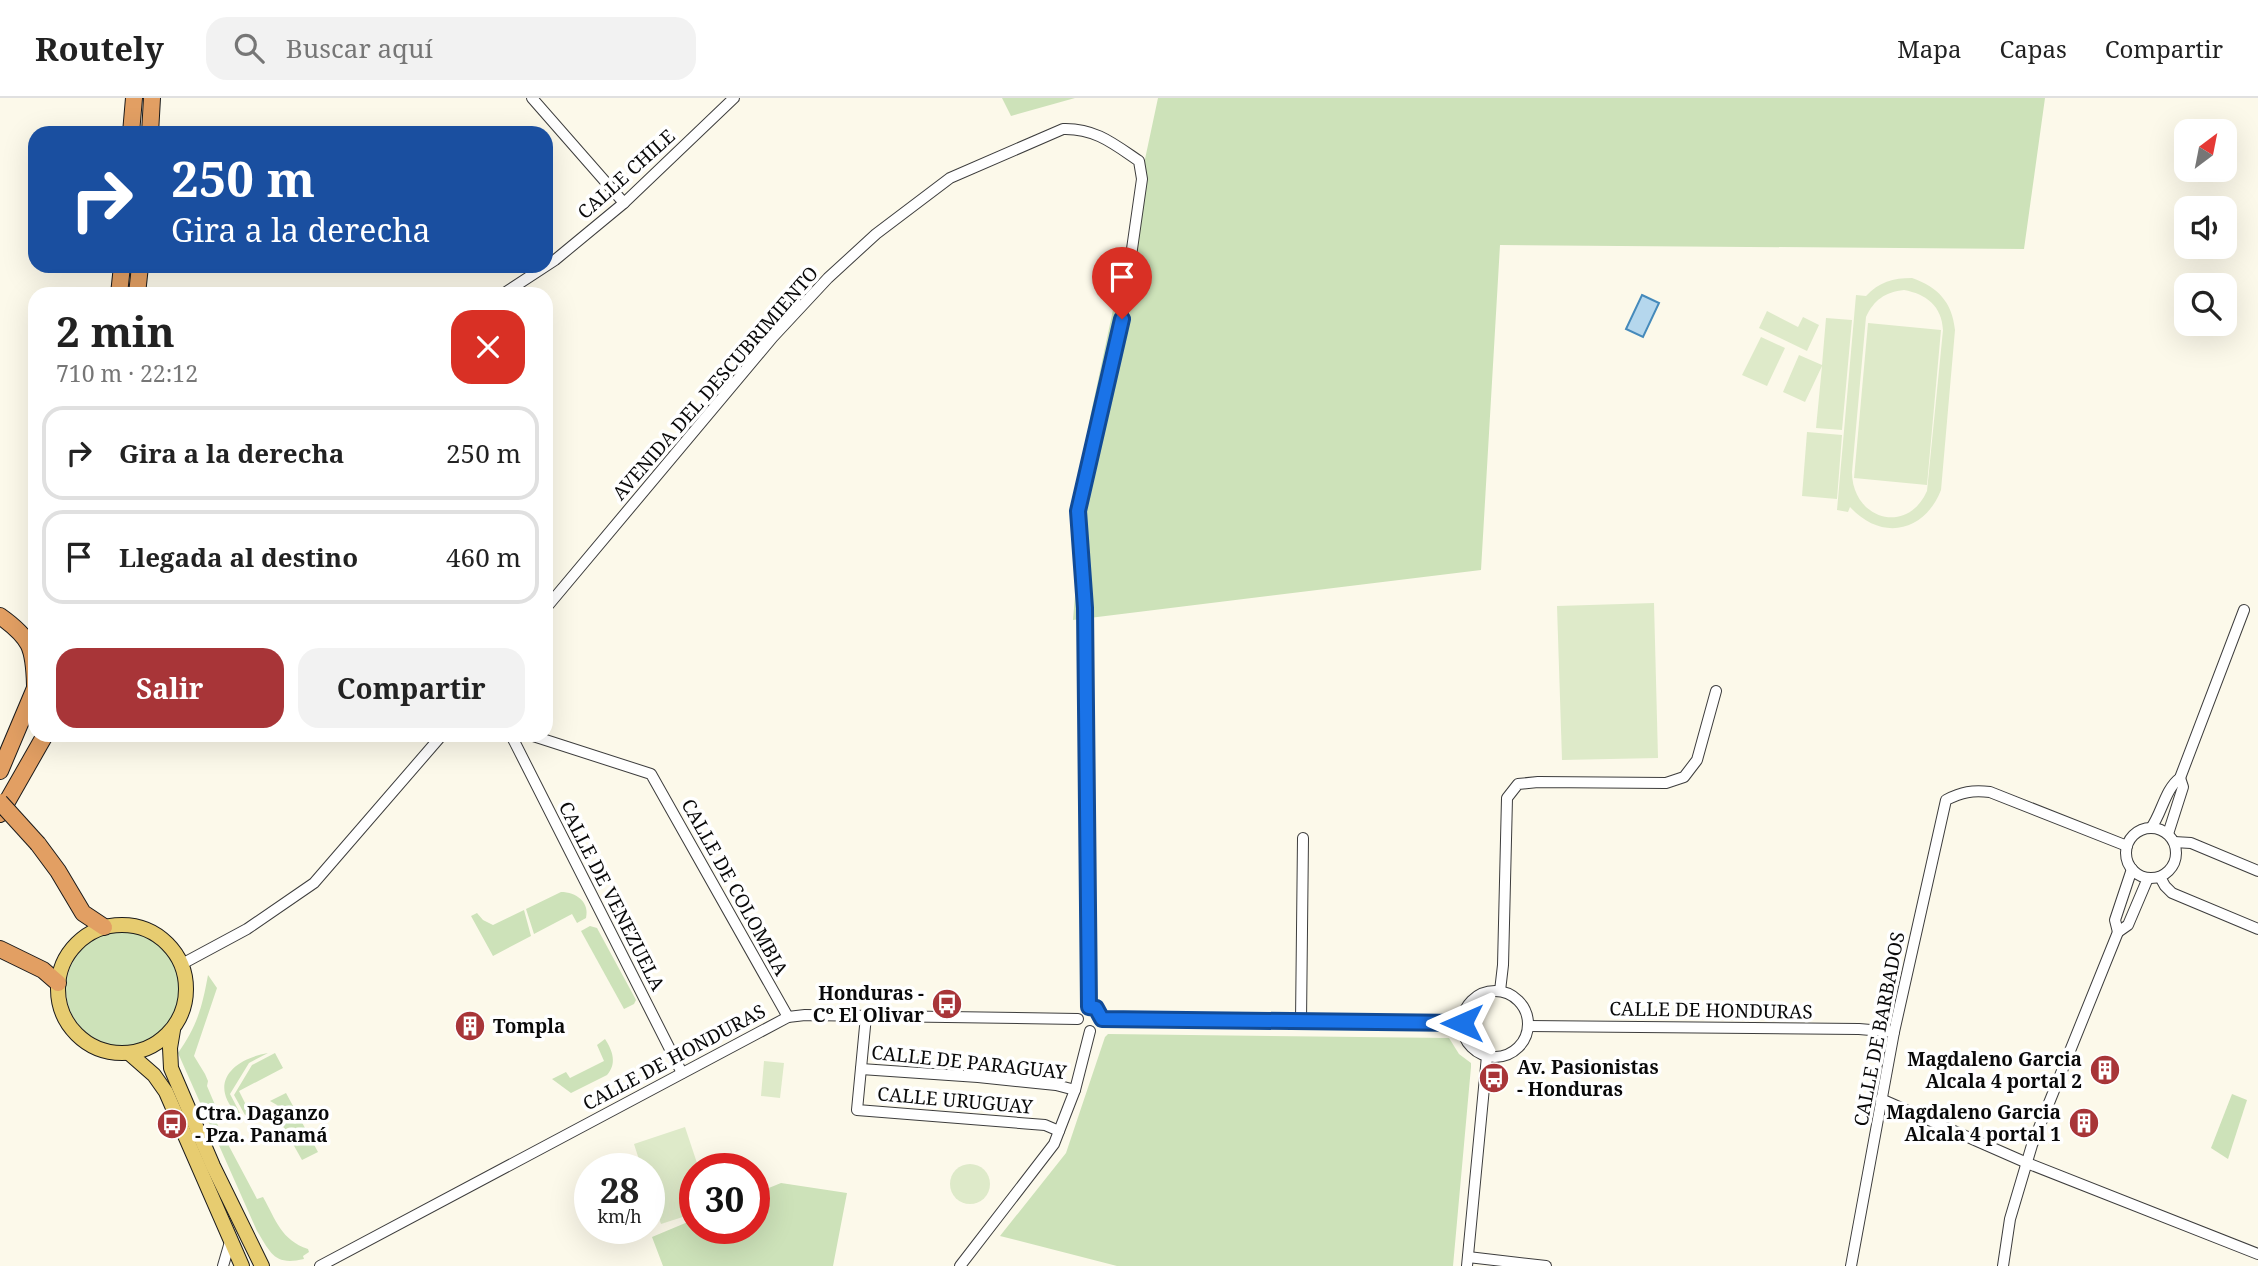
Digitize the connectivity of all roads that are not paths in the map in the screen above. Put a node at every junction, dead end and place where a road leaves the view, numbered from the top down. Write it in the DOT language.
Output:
graph roads {
  1 [pos="134,98"];
  2 [pos="152,98"];
  3 [pos="532,98"];
  4 [pos="733,98"];
  5 [pos="132,126"];
  6 [pos="150,126"];
  7 [pos="624,203"];
  8 [pos="553,261"];
  9 [pos="535,273"];
  10 [pos="514,287"];
  11 [pos="553,600"];
  12 [pos="2244,610"];
  13 [pos="0,616"];
  14 [pos="28,646"];
  15 [pos="1716,691"];
  16 [pos="28,703"];
  17 [pos="28,728"];
  18 [pos="41,742"];
  19 [pos="436,742"];
  20 [pos="514,742"];
  21 [pos="552,742"];
  22 [pos="0,772"];
  23 [pos="2180,778"];
  24 [pos="0,802"];
  25 [pos="0,814"];
  26 [pos="2151,828"];
  27 [pos="1303,838"];
  28 [pos="2171,838"];
  29 [pos="2127,846"];
  30 [pos="2132,869"];
  31 [pos="2258,871"];
  32 [pos="2160,877"];
  33 [pos="2148,878"];
  34 [pos="104,927"];
  35 [pos="2258,929"];
  36 [pos="2119,932"];
  37 [pos="0,949"];
  38 [pos="182,964"];
  39 [pos="58,983"];
  40 [pos="1500,991"];
  41 [pos="1089,1007"];
  42 [pos="866,1016"];
  43 [pos="788,1017"];
  44 [pos="1078,1019"];
  45 [pos="1102,1019"];
  46 [pos="1301,1021"];
  47 [pos="1462,1023"];
  48 [pos="1528,1026"];
  49 [pos="173,1030"];
  50 [pos="1090,1031"];
  51 [pos="1894,1032"];
  52 [pos="130,1054"];
  53 [pos="1487,1056"];
  54 [pos="861,1069"];
  55 [pos="682,1073"];
  56 [pos="1075,1090"];
  57 [pos="1881,1099"];
  58 [pos="1059,1131"];
  59 [pos="2027,1163"];
  60 [pos="229,1242"];
  61 [pos="2258,1254"];
  62 [pos="1467,1261"];
  63 [pos="223,1266"];
  64 [pos="242,1266"];
  65 [pos="262,1266"];
  66 [pos="320,1266"];
  67 [pos="960,1266"];
  68 [pos="1546,1266"];
  69 [pos="1851,1266"];
  70 [pos="2003,1266"];
  1 -- 5 [label="highway"];
  2 -- 6 [label="highway"];
  3 -- 7 [label="street"];
  4 -- 7 [label="street, CALLE CHILE"];
  7 -- 8 [label="street, CALLE CHILE"];
  9 -- 10 [label="street, CALLE CHILE"];
  11 -- 41 [label="street, AVENIDA DEL DESCUBRIMIENTO"];
  12 -- 23 [label="street"];
  13 -- 14 [label="highway"];
  15 -- 40 [label="street"];
  16 -- 22 [label="highway"];
  17 -- 22 [label="highway"];
  18 -- 25 [label="highway"];
  19 -- 38 [label="street"];
  20 -- 55 [label="street, CALLE DE VENEZUELA"];
  21 -- 43 [label="street, CALLE DE COLOMBIA"];
  23 -- 26 [label="street"];
  23 -- 28 [label="street"];
  24 -- 34 [label="highway, bridge"];
  26 -- 28 [label="street"];
  26 -- 29 [label="street"];
  27 -- 46 [label="street"];
  28 -- 31 [label="street"];
  28 -- 32 [label="street"];
  29 -- 30 [label="street"];
  29 -- 51 [label="street, CALLE DE BARBADOS"];
  30 -- 33 [label="street"];
  30 -- 36 [label="street"];
  32 -- 33 [label="street"];
  32 -- 35 [label="street"];
  33 -- 36 [label="street"];
  34 -- 38 [label="main road"];
  34 -- 39 [label="main road"];
  36 -- 59 [label="street"];
  37 -- 39 [label="highway"];
  38 -- 49 [label="main road"];
  39 -- 52 [label="main road"];
  40 -- 47 [label="street"];
  40 -- 48 [label="street"];
  41 -- 44 [label="street"];
  41 -- 45 [label="street"];
  42 -- 43 [label="street, CALLE DE HONDURAS"];
  42 -- 44 [label="street, CALLE DE HONDURAS"];
  42 -- 54 [label="street, CALLE URUGUAY"];
  43 -- 55 [label="street, CALLE DE HONDURAS"];
  44 -- 50 [label="street"];
  45 -- 46 [label="street"];
  45 -- 50 [label="street"];
  46 -- 47 [label="street"];
  47 -- 53 [label="street"];
  48 -- 51 [label="street, CALLE DE HONDURAS"];
  48 -- 53 [label="street"];
  49 -- 52 [label="main road"];
  49 -- 65 [label="main road"];
  50 -- 56 [label="street"];
  51 -- 57 [label="street, CALLE DE BARBADOS"];
  52 -- 60 [label="main road"];
  53 -- 62 [label="street"];
  54 -- 56 [label="street, CALLE DE PARAGUAY"];
  54 -- 58 [label="street, CALLE URUGUAY"];
  55 -- 66 [label="street, CALLE DE HONDURAS"];
  56 -- 58 [label="street"];
  57 -- 59 [label="street"];
  57 -- 69 [label="street, CALLE DE BARBADOS"];
  58 -- 67 [label="street"];
  59 -- 61 [label="street"];
  59 -- 70 [label="street"];
  60 -- 63 [label="street"];
  60 -- 64 [label="main road"];
  62 -- 68 [label="street"];
}
